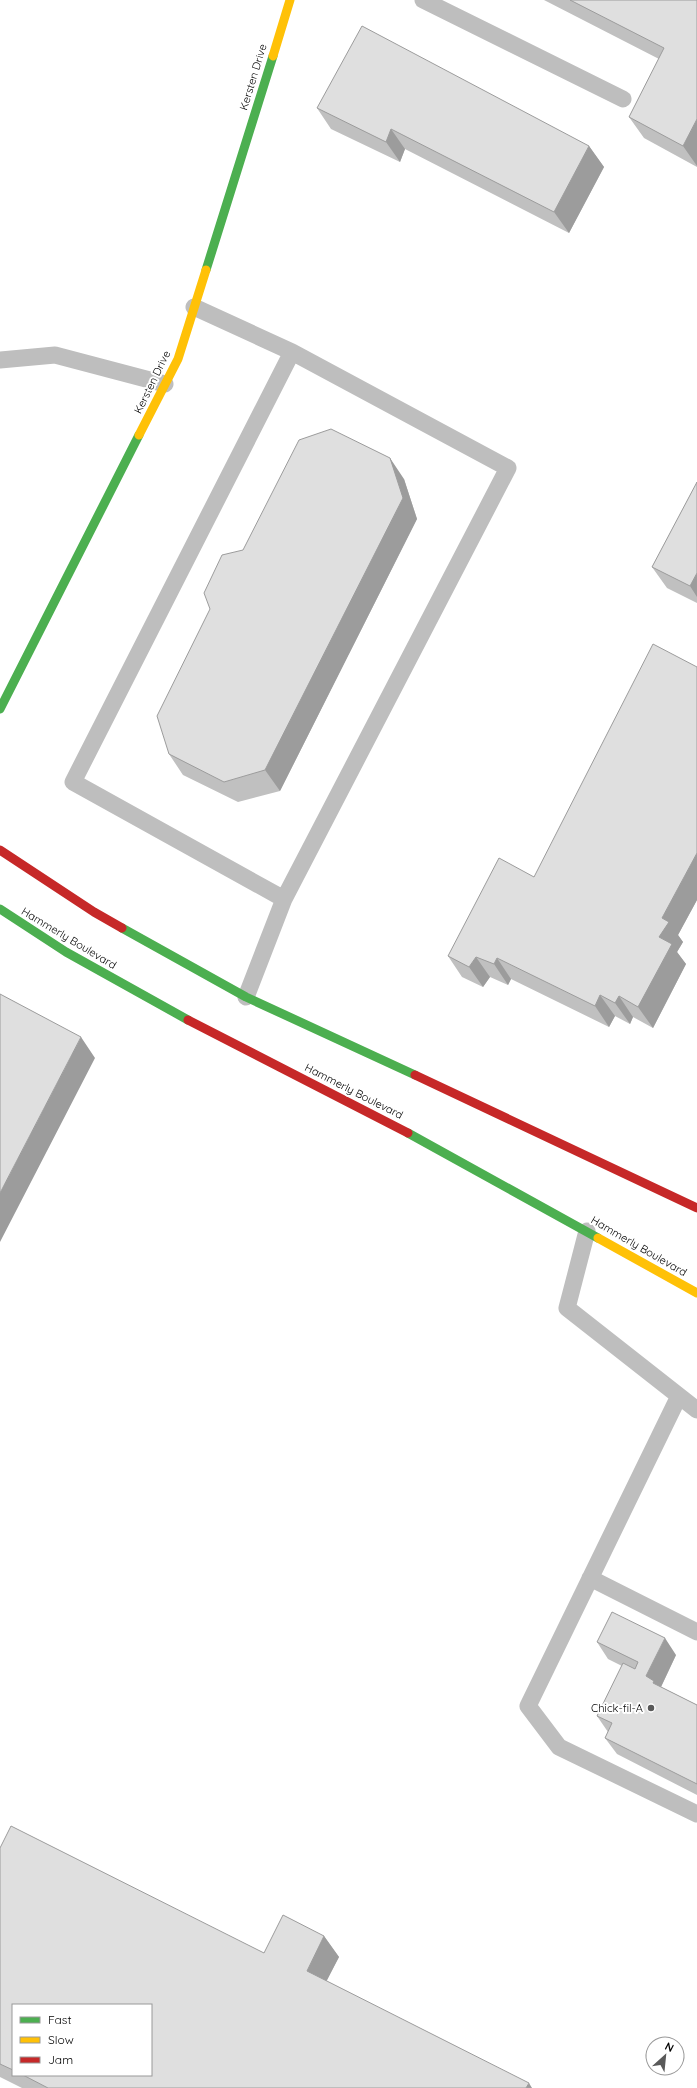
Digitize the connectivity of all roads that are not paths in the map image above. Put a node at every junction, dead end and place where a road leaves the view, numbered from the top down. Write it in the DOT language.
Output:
graph roads {
  1 [pos="290,0"];
  2 [pos="423,0"];
  3 [pos="623,99"];
  4 [pos="194,307"];
  5 [pos="292,352"];
  6 [pos="0,360"];
  7 [pos="165,384"];
  8 [pos="0,709"];
  9 [pos="0,850"];
  10 [pos="284,899"];
  11 [pos="0,909"];
  12 [pos="246,997"];
  13 [pos="697,1208"];
  14 [pos="587,1231"];
  15 [pos="697,1294"];
  16 [pos="680,1396"];
  17 [pos="697,1410"];
  18 [pos="590,1578"];
  19 [pos="697,1632"];
  20 [pos="697,1814"];
  1 -- 4 [label="main road, Kersten Drive"];
  2 -- 3 [label="lane"];
  4 -- 5 [label="lane"];
  4 -- 7 [label="main road, Kersten Drive"];
  5 -- 10 [label="lane"];
  5 -- 10 [label="lane"];
  6 -- 7 [label="lane"];
  7 -- 8 [label="main road, Kersten Drive"];
  9 -- 12 [label="main road"];
  10 -- 12 [label="lane"];
  11 -- 14 [label="main road, Hammerly Boulevard"];
  12 -- 13 [label="main road"];
  14 -- 15 [label="main road, Hammerly Boulevard"];
  14 -- 16 [label="lane"];
  16 -- 17 [label="lane"];
  16 -- 18 [label="lane"];
  18 -- 19 [label="lane"];
  18 -- 20 [label="lane"];
}
